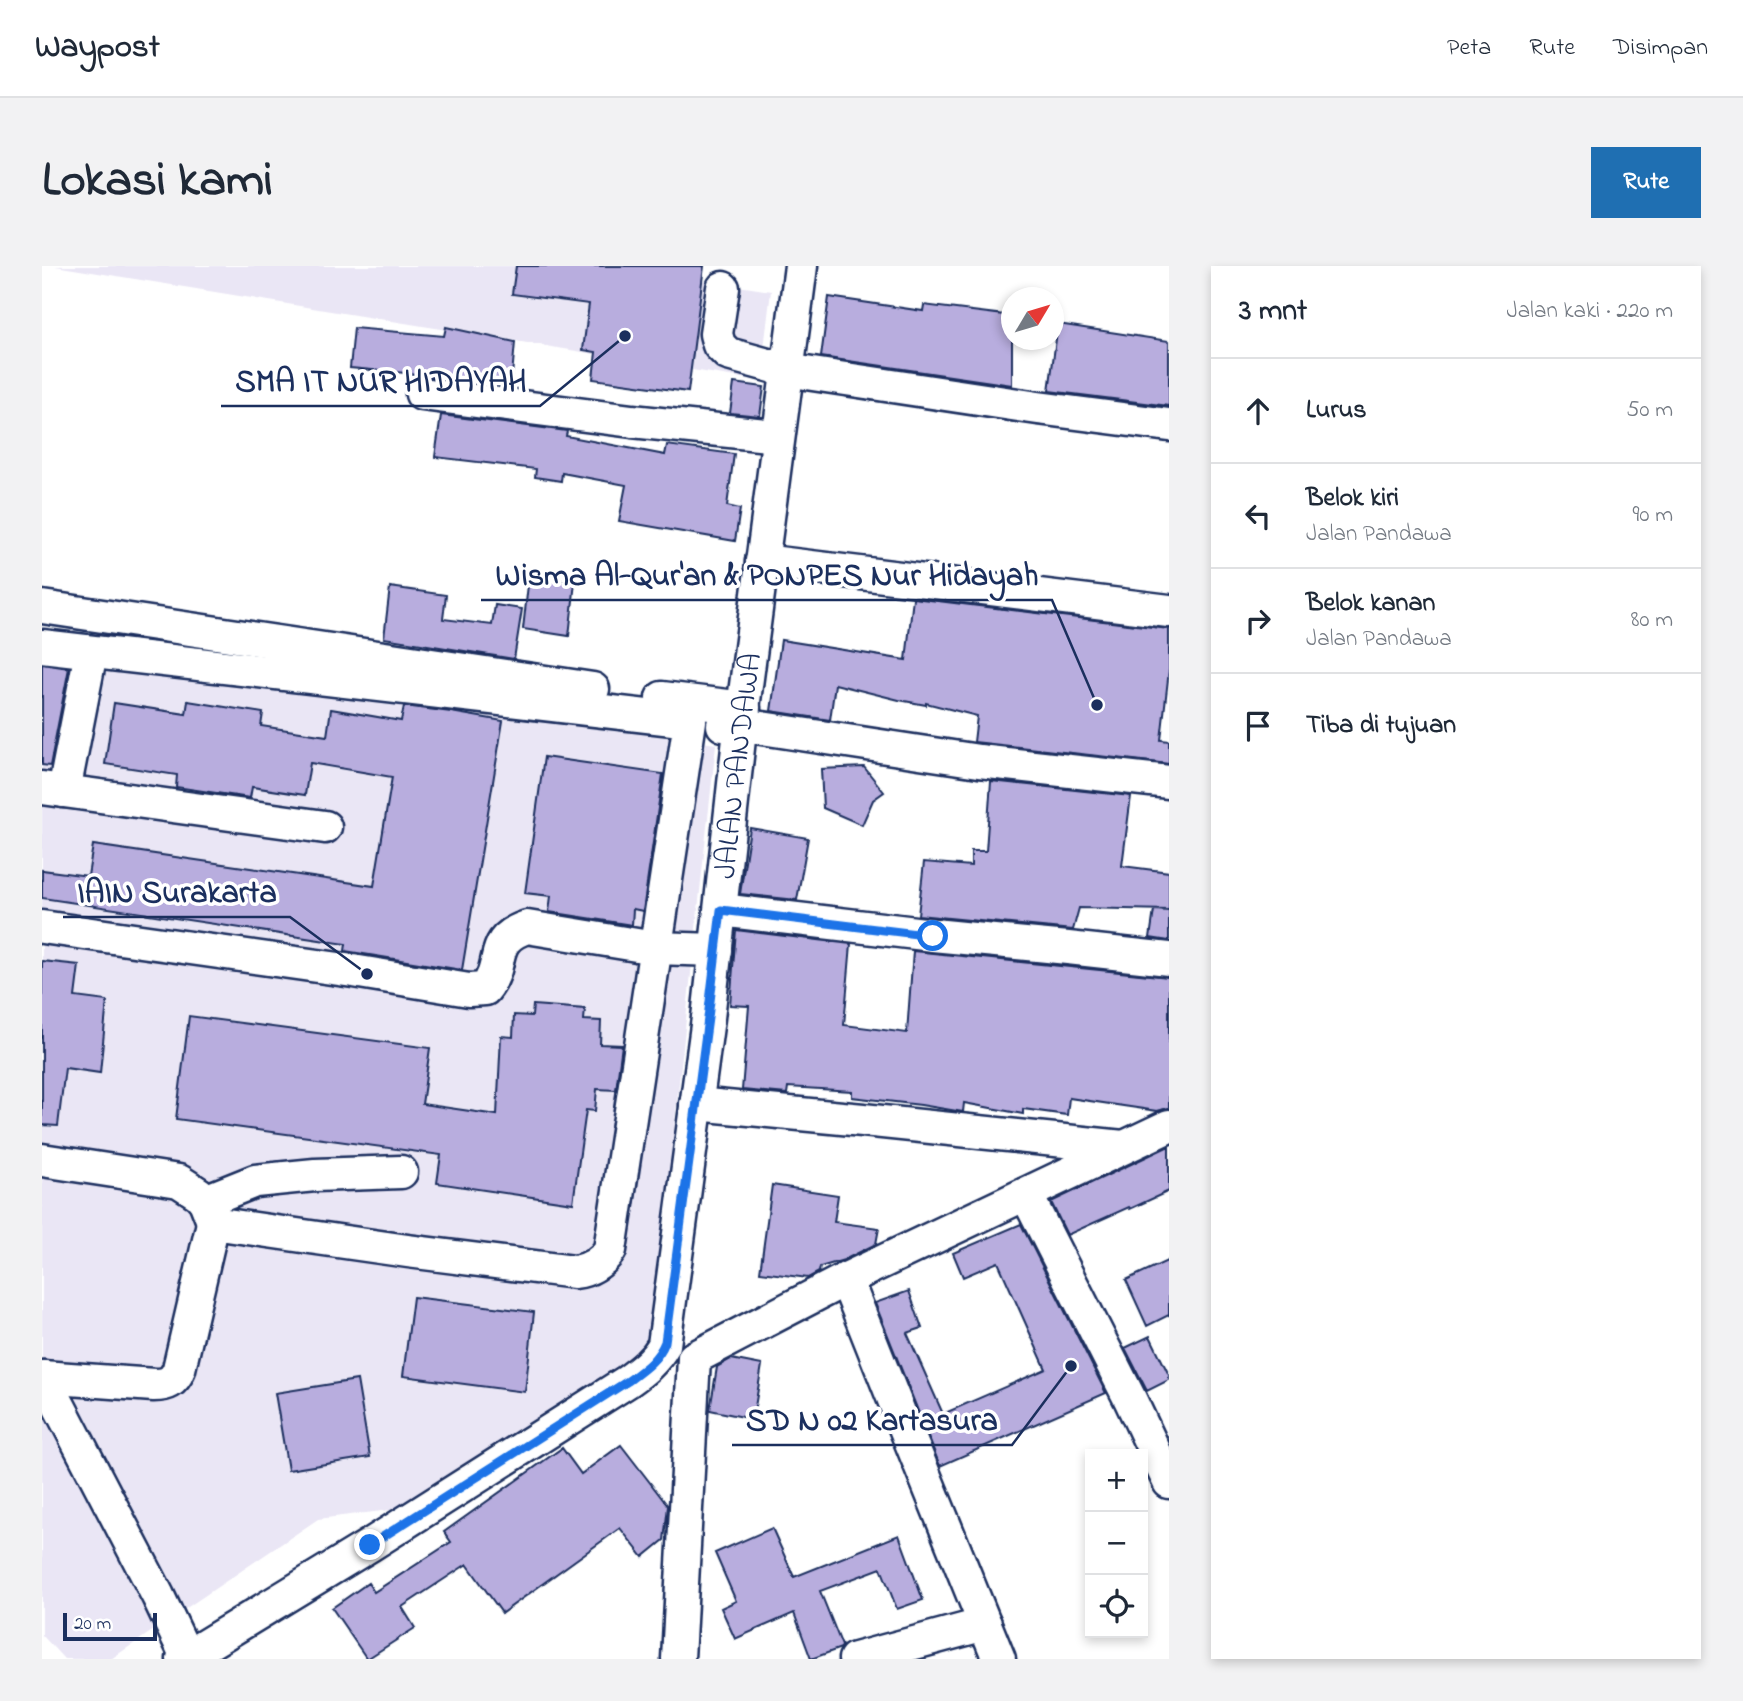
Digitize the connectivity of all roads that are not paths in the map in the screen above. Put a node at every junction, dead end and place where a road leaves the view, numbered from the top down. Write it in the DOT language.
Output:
graph roads {
  1 [pos="801,266"];
  2 [pos="723,288"];
  3 [pos="786,370"];
  4 [pos="422,394"];
  5 [pos="1169,425"];
  6 [pos="778,436"];
  7 [pos="762,561"];
  8 [pos="42,607"];
  9 [pos="1169,611"];
  10 [pos="42,646"];
  11 [pos="91,652"];
  12 [pos="743,716"];
  13 [pos="690,721"];
  14 [pos="1169,782"];
  15 [pos="53,789"];
  16 [pos="325,827"];
  17 [pos="721,910"];
  18 [pos="42,927"];
  19 [pos="654,948"];
  20 [pos="716,950"];
  21 [pos="1169,959"];
  22 [pos="696,1104"];
  23 [pos="1169,1126"];
  24 [pos="1124,1147"];
  25 [pos="42,1160"];
  26 [pos="401,1172"];
  27 [pos="1026,1194"];
  28 [pos="209,1212"];
  29 [pos="846,1279"];
  30 [pos="662,1349"];
  31 [pos="694,1359"];
  32 [pos="43,1377"];
  33 [pos="1169,1482"];
  34 [pos="985,1624"];
  35 [pos="185,1658"];
  36 [pos="678,1659"];
  37 [pos="855,1659"];
  38 [pos="999,1659"];
  1 -- 3 [label="street, JALAN PANDAWA"];
  2 -- 3 [label="street"];
  3 -- 5 [label="street"];
  3 -- 6 [label="street, JALAN PANDAWA"];
  4 -- 6 [label="street"];
  6 -- 7 [label="street, JALAN PANDAWA"];
  7 -- 9 [label="street"];
  7 -- 12 [label="street, JALAN PANDAWA"];
  8 -- 12 [label="street"];
  10 -- 11 [label="street"];
  11 -- 13 [label="street"];
  11 -- 15 [label="street"];
  12 -- 13 [label="street"];
  12 -- 14 [label="street"];
  12 -- 17 [label="street, JALAN PANDAWA"];
  13 -- 19 [label="street"];
  15 -- 16 [label="street"];
  17 -- 20 [label="street, JALAN PANDAWA"];
  17 -- 21 [label="street"];
  18 -- 19 [label="street"];
  19 -- 20 [label="street"];
  19 -- 28 [label="street"];
  20 -- 22 [label="street, JALAN PANDAWA"];
  22 -- 24 [label="street"];
  22 -- 30 [label="street, JALAN PANDAWA"];
  23 -- 24 [label="street"];
  24 -- 27 [label="street"];
  25 -- 28 [label="street"];
  26 -- 28 [label="street"];
  27 -- 29 [label="street"];
  27 -- 33 [label="street"];
  28 -- 32 [label="street"];
  29 -- 31 [label="street"];
  29 -- 34 [label="street"];
  30 -- 31 [label="street"];
  30 -- 35 [label="street"];
  31 -- 36 [label="street"];
  32 -- 35 [label="street"];
  34 -- 37 [label="street"];
  34 -- 38 [label="street"];
}
